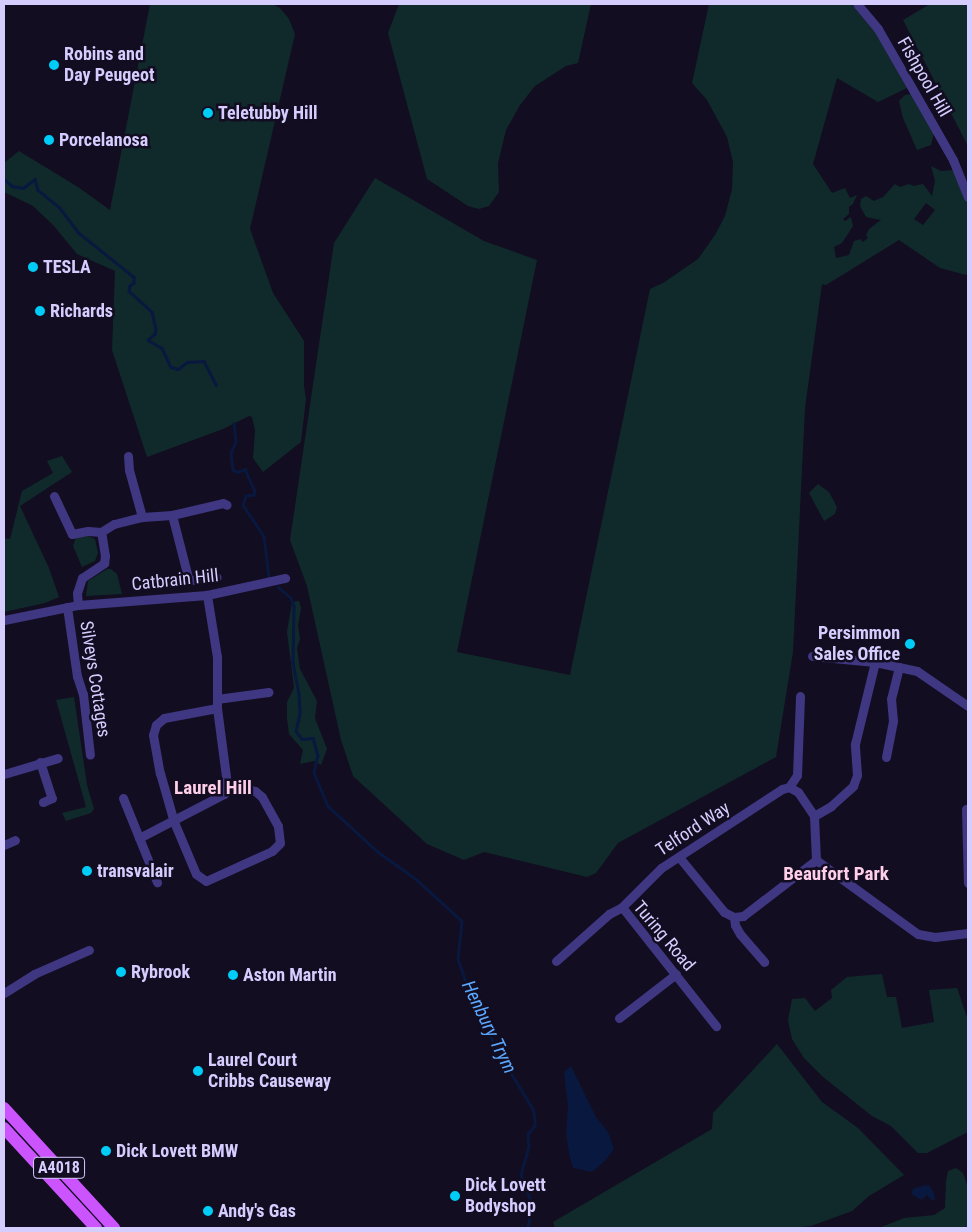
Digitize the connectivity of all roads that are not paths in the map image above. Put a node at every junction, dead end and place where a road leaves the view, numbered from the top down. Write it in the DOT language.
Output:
graph roads {
  1 [pos="858,5"];
  2 [pos="968,197"];
  3 [pos="128,456"];
  4 [pos="54,496"];
  5 [pos="226,505"];
  6 [pos="172,515"];
  7 [pos="142,518"];
  8 [pos="101,532"];
  9 [pos="217,577"];
  10 [pos="285,578"];
  11 [pos="189,581"];
  12 [pos="159,584"];
  13 [pos="207,595"];
  14 [pos="78,605"];
  15 [pos="67,607"];
  16 [pos="4,620"];
  17 [pos="812,656"];
  18 [pos="875,662"];
  19 [pos="899,667"];
  20 [pos="269,692"];
  21 [pos="800,696"];
  22 [pos="217,703"];
  23 [pos="968,706"];
  24 [pos="90,755"];
  25 [pos="886,757"];
  26 [pos="58,758"];
  27 [pos="40,762"];
  28 [pos="4,774"];
  29 [pos="227,784"];
  30 [pos="789,787"];
  31 [pos="123,798"];
  32 [pos="43,802"];
  33 [pos="966,809"];
  34 [pos="814,816"];
  35 [pos="174,822"];
  36 [pos="139,838"];
  37 [pos="15,840"];
  38 [pos="4,845"];
  39 [pos="679,857"];
  40 [pos="816,860"];
  41 [pos="968,871"];
  42 [pos="157,882"];
  43 [pos="968,883"];
  44 [pos="622,907"];
  45 [pos="734,917"];
  46 [pos="968,933"];
  47 [pos="89,950"];
  48 [pos="556,960"];
  49 [pos="764,962"];
  50 [pos="676,974"];
  51 [pos="4,993"];
  52 [pos="619,1018"];
  53 [pos="716,1026"];
  54 [pos="4,1108"];
  55 [pos="4,1128"];
  56 [pos="96,1228"];
  57 [pos="114,1228"];
  1 -- 2 [label="street, Fishpool Hill"];
  3 -- 7 [label="street"];
  4 -- 8 [label="street"];
  5 -- 6 [label="street"];
  6 -- 7 [label="street"];
  6 -- 11 [label="street"];
  7 -- 8 [label="street"];
  8 -- 14 [label="street"];
  9 -- 11 [label="street"];
  10 -- 13 [label="street, Catbrain Hill"];
  11 -- 12 [label="street"];
  13 -- 14 [label="street, Catbrain Hill"];
  13 -- 22 [label="street"];
  14 -- 15 [label="street, Catbrain Hill"];
  15 -- 16 [label="street, Catbrain Hill"];
  15 -- 24 [label="street, Silveys Cottages"];
  17 -- 18 [label="street"];
  18 -- 19 [label="street"];
  18 -- 34 [label="street"];
  19 -- 23 [label="street"];
  19 -- 25 [label="street"];
  20 -- 22 [label="street"];
  21 -- 30 [label="street"];
  22 -- 29 [label="street"];
  22 -- 35 [label="street"];
  26 -- 27 [label="street"];
  27 -- 28 [label="street"];
  27 -- 32 [label="street"];
  29 -- 35 [label="street"];
  29 -- 35 [label="street"];
  30 -- 34 [label="street"];
  30 -- 39 [label="street, Telford Way"];
  31 -- 36 [label="street"];
  33 -- 41 [label="street"];
  34 -- 40 [label="street"];
  35 -- 36 [label="street"];
  36 -- 42 [label="street"];
  37 -- 38 [label="street"];
  39 -- 44 [label="street, Telford Way"];
  39 -- 45 [label="street"];
  40 -- 45 [label="street"];
  40 -- 46 [label="street"];
  41 -- 43 [label="street"];
  44 -- 48 [label="street, Turing Road"];
  44 -- 50 [label="street, Turing Road"];
  45 -- 49 [label="street"];
  47 -- 51 [label="street"];
  50 -- 52 [label="street"];
  50 -- 53 [label="street, Turing Road"];
  54 -- 57 [label="main road, A4018"];
  55 -- 56 [label="main road, A4018"];
}
